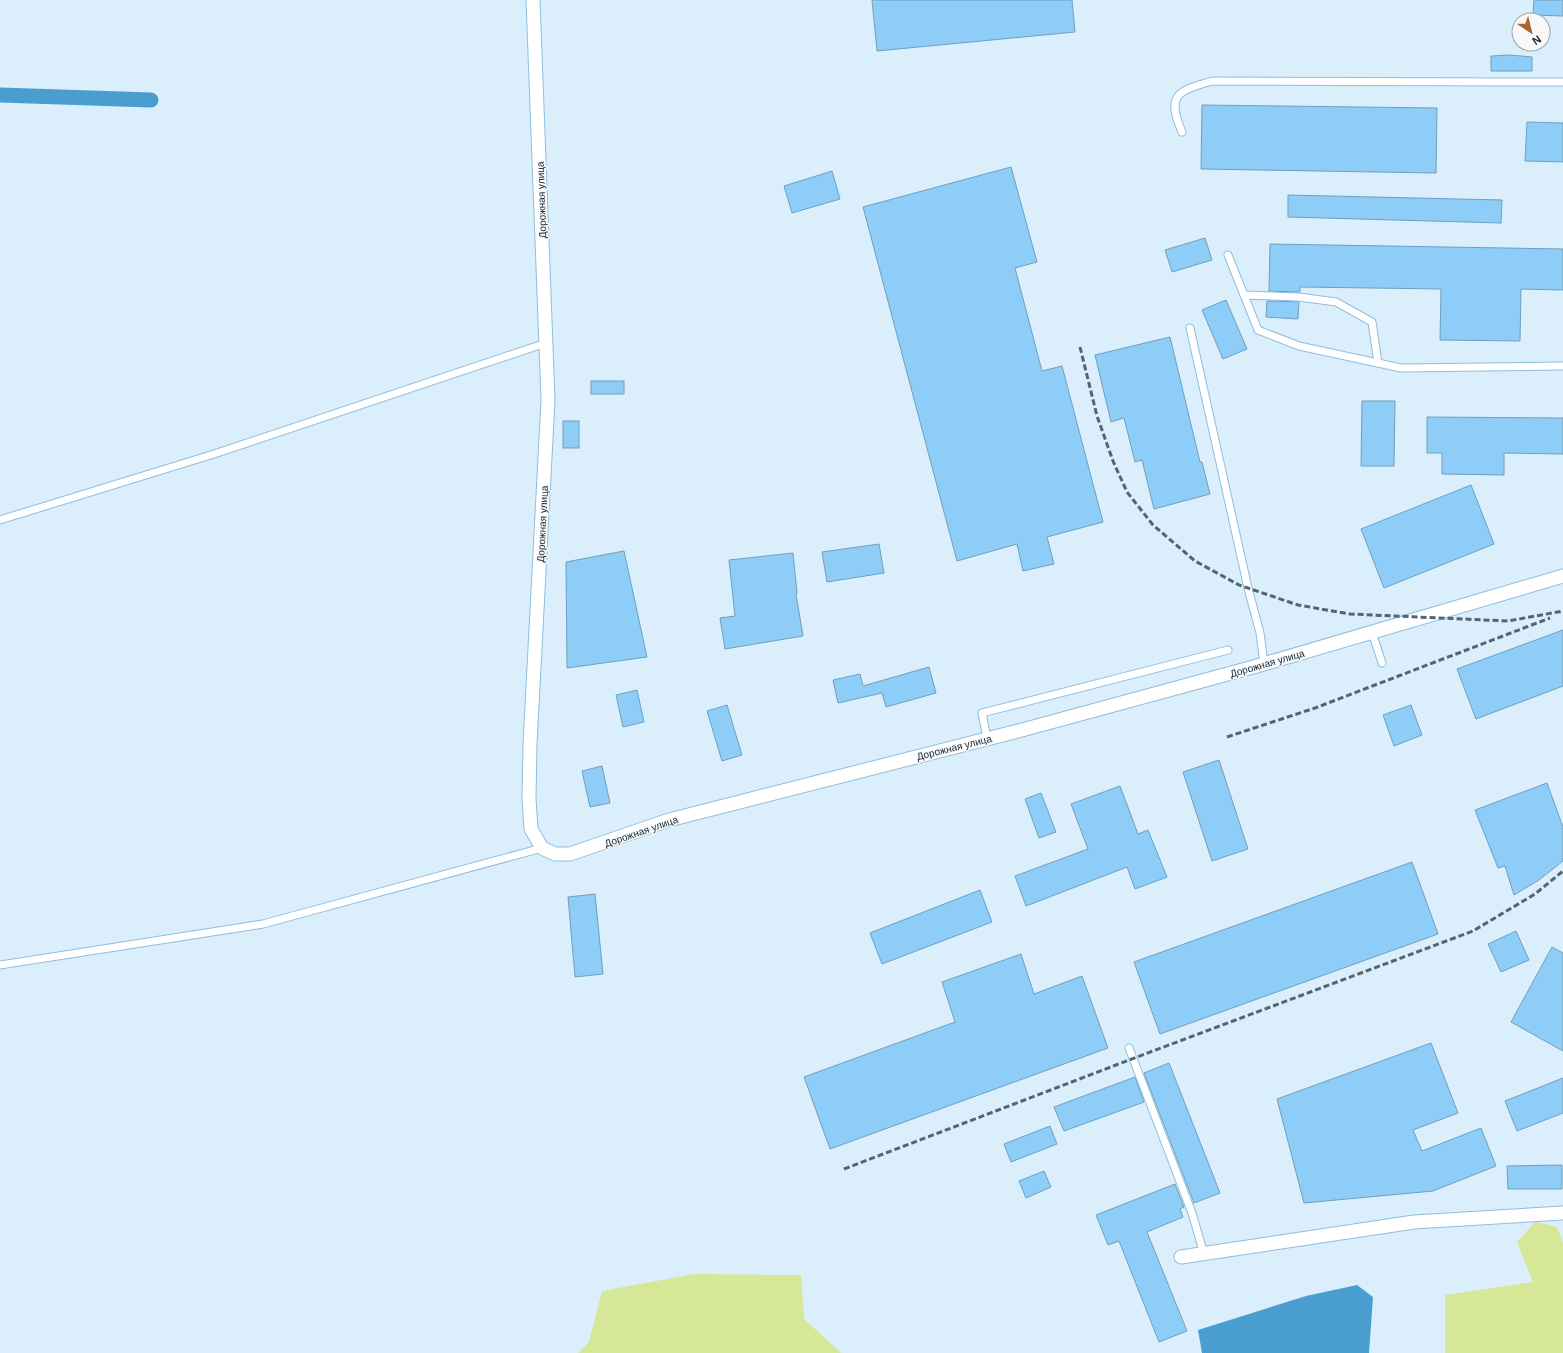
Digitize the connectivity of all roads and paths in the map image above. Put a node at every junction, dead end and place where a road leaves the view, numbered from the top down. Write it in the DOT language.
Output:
graph roads {
  1 [pos="533,0"];
  2 [pos="1563,82"];
  3 [pos="1182,132"];
  4 [pos="1228,255"];
  5 [pos="1244,295"];
  6 [pos="1190,328"];
  7 [pos="546,343"];
  8 [pos="1378,363"];
  9 [pos="1563,366"];
  10 [pos="0,520"];
  11 [pos="1563,576"];
  12 [pos="1372,632"];
  13 [pos="1228,650"];
  14 [pos="1264,664"];
  15 [pos="1382,664"];
  16 [pos="987,738"];
  17 [pos="542,848"];
  18 [pos="0,965"];
  19 [pos="1129,1048"];
  20 [pos="1563,1212"];
  21 [pos="1204,1254"];
  22 [pos="1180,1257"];
  1 -- 7 [label="street, Дорожная улица"];
  2 -- 3 [label="lane"];
  4 -- 5 [label="lane"];
  5 -- 8 [label="lane"];
  5 -- 8 [label="lane"];
  6 -- 14 [label="lane"];
  7 -- 10 [label="lane"];
  7 -- 17 [label="street, Дорожная улица"];
  8 -- 9 [label="lane"];
  11 -- 12 [label="street, Дорожная улица"];
  12 -- 14 [label="street, Дорожная улица"];
  12 -- 15 [label="lane"];
  13 -- 16 [label="lane"];
  14 -- 16 [label="street, Дорожная улица"];
  16 -- 17 [label="street, Дорожная улица"];
  17 -- 18 [label="lane"];
  19 -- 21 [label="lane"];
  20 -- 21 [label="street"];
  21 -- 22 [label="street"];
}
